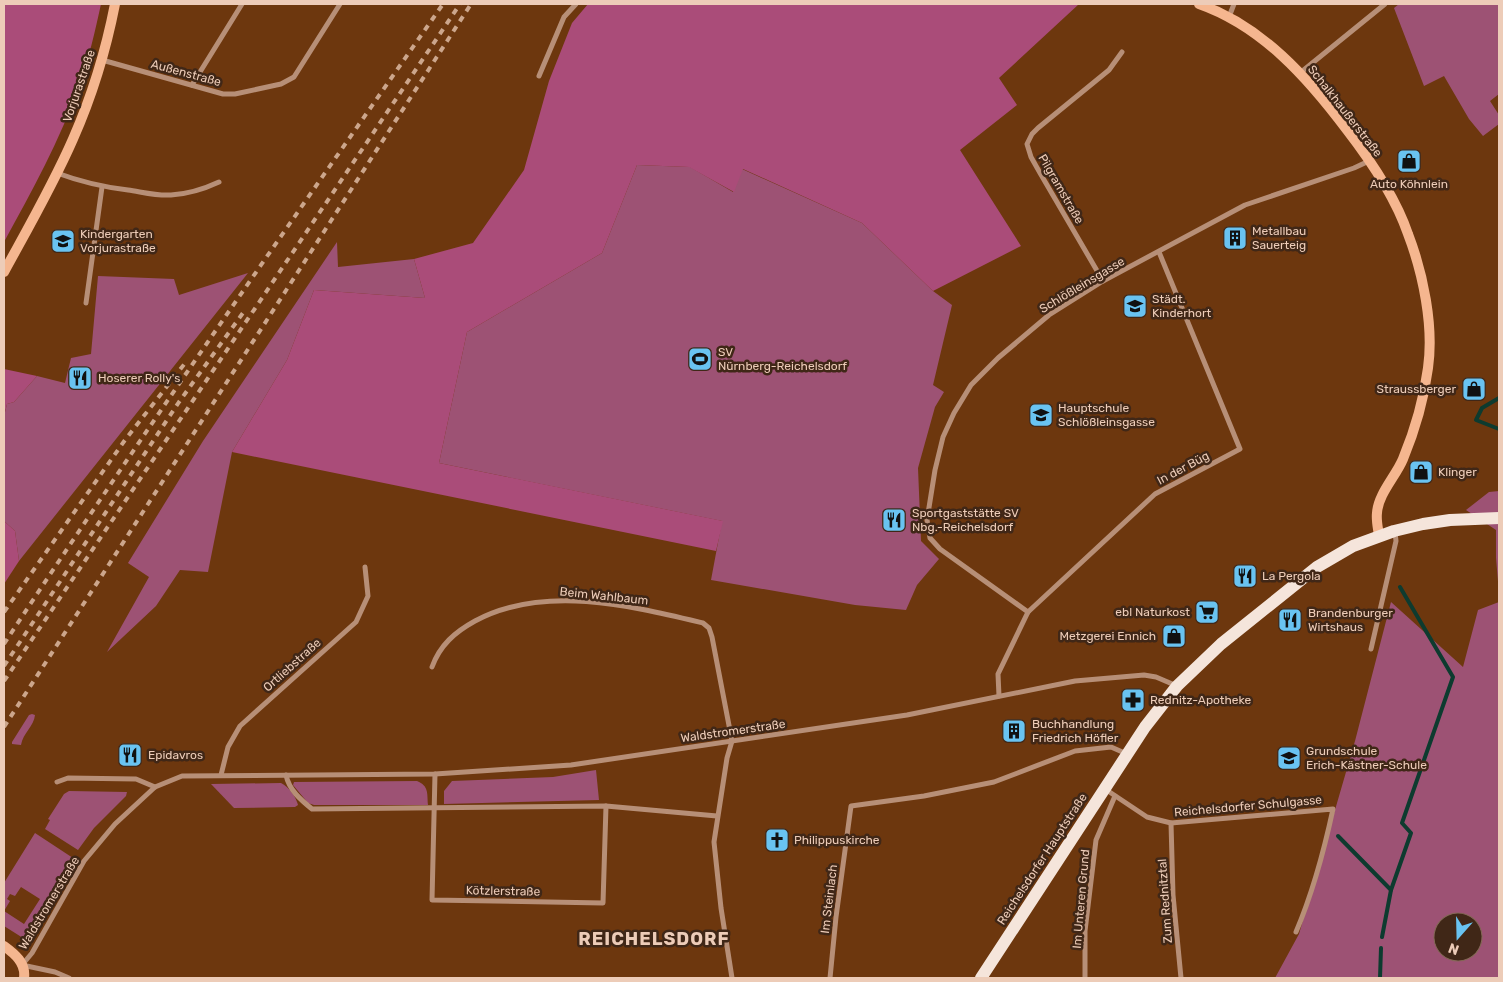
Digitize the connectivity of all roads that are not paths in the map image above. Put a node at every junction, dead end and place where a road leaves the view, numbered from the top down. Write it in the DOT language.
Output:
graph roads {
  1 [pos="115,4"];
  2 [pos="242,4"];
  3 [pos="340,4"];
  4 [pos="576,4"];
  5 [pos="1199,4"];
  6 [pos="1234,4"];
  7 [pos="1385,4"];
  8 [pos="1229,16"];
  9 [pos="1122,52"];
  10 [pos="102,60"];
  11 [pos="1300,72"];
  12 [pos="539,76"];
  13 [pos="192,85"];
  14 [pos="1369,160"];
  15 [pos="57,174"];
  16 [pos="219,182"];
  17 [pos="102,187"];
  18 [pos="1159,252"];
  19 [pos="4,272"];
  20 [pos="1103,281"];
  21 [pos="86,303"];
  22 [pos="1499,518"];
  23 [pos="1394,531"];
  24 [pos="1379,536"];
  25 [pos="366,567"];
  26 [pos="1028,612"];
  27 [pos="1371,649"];
  28 [pos="432,667"];
  29 [pos="1177,686"];
  30 [pos="999,696"];
  31 [pos="732,741"];
  32 [pos="1127,754"];
  33 [pos="435,774"];
  34 [pos="221,775"];
  35 [pos="286,775"];
  36 [pos="57,782"];
  37 [pos="155,787"];
  38 [pos="1110,793"];
  39 [pos="606,806"];
  40 [pos="435,809"];
  41 [pos="717,816"];
  42 [pos="1171,823"];
  43 [pos="1296,932"];
  44 [pos="4,946"];
  45 [pos="22,965"];
  46 [pos="24,978"];
  47 [pos="70,978"];
  48 [pos="732,978"];
  49 [pos="830,978"];
  50 [pos="981,978"];
  51 [pos="1085,978"];
  52 [pos="1180,978"];
  1 -- 10 [label="main road, Vorjurastraße"];
  2 -- 13 [label="street"];
  3 -- 13 [label="street, Außenstraße"];
  4 -- 12 [label="street"];
  5 -- 8 [label="main road, Schalkhaußerstraße"];
  6 -- 8 [label="street"];
  7 -- 11 [label="street"];
  8 -- 11 [label="main road, Schalkhaußerstraße"];
  9 -- 20 [label="street, Pilgramstraße"];
  10 -- 13 [label="street, Außenstraße"];
  10 -- 15 [label="main road, Vorjurastraße"];
  11 -- 14 [label="main road, Schalkhaußerstraße"];
  14 -- 18 [label="street, Schlößleinsgasse"];
  14 -- 24 [label="main road, Schalkhaußerstraße"];
  15 -- 17 [label="street"];
  15 -- 19 [label="main road, Vorjurastraße"];
  16 -- 17 [label="street"];
  17 -- 21 [label="street"];
  18 -- 20 [label="street, Schlößleinsgasse"];
  18 -- 26 [label="street, In der Büg"];
  20 -- 26 [label="street, Schlößleinsgasse"];
  22 -- 23 [label="main road, Reichelsdorfer Hauptstraße"];
  23 -- 24 [label="main road, Reichelsdorfer Hauptstraße"];
  23 -- 27 [label="street"];
  24 -- 29 [label="main road, Reichelsdorfer Hauptstraße"];
  25 -- 34 [label="street, Ortliebstraße"];
  26 -- 30 [label="street, In der Büg"];
  28 -- 31 [label="street, Beim Wahlbaum"];
  29 -- 30 [label="street, Waldstromerstraße"];
  29 -- 32 [label="main road, Reichelsdorfer Hauptstraße"];
  30 -- 31 [label="street, Waldstromerstraße"];
  31 -- 33 [label="street, Waldstromerstraße"];
  31 -- 41 [label="street, Beim Wahlbaum"];
  32 -- 38 [label="main road, Reichelsdorfer Hauptstraße"];
  32 -- 49 [label="street, Im Steinlach"];
  33 -- 35 [label="street, Waldstromerstraße"];
  33 -- 40 [label="street, Kötzlerstraße"];
  34 -- 35 [label="street, Waldstromerstraße"];
  34 -- 37 [label="street, Waldstromerstraße"];
  35 -- 40 [label="street"];
  36 -- 37 [label="street"];
  37 -- 45 [label="street, Waldstromerstraße"];
  38 -- 42 [label="street, Reichelsdorfer Schulgasse"];
  38 -- 50 [label="main road, Reichelsdorfer Hauptstraße"];
  38 -- 51 [label="street, Im Unteren Grund"];
  39 -- 40 [label="street"];
  39 -- 40 [label="street, Kötzlerstraße"];
  39 -- 41 [label="street"];
  41 -- 48 [label="street, Beim Wahlbaum"];
  42 -- 43 [label="street, Reichelsdorfer Schulgasse"];
  42 -- 52 [label="street, Zum Rednitztal"];
  44 -- 45 [label="main road"];
  45 -- 46 [label="main road"];
  45 -- 47 [label="street"];
}
